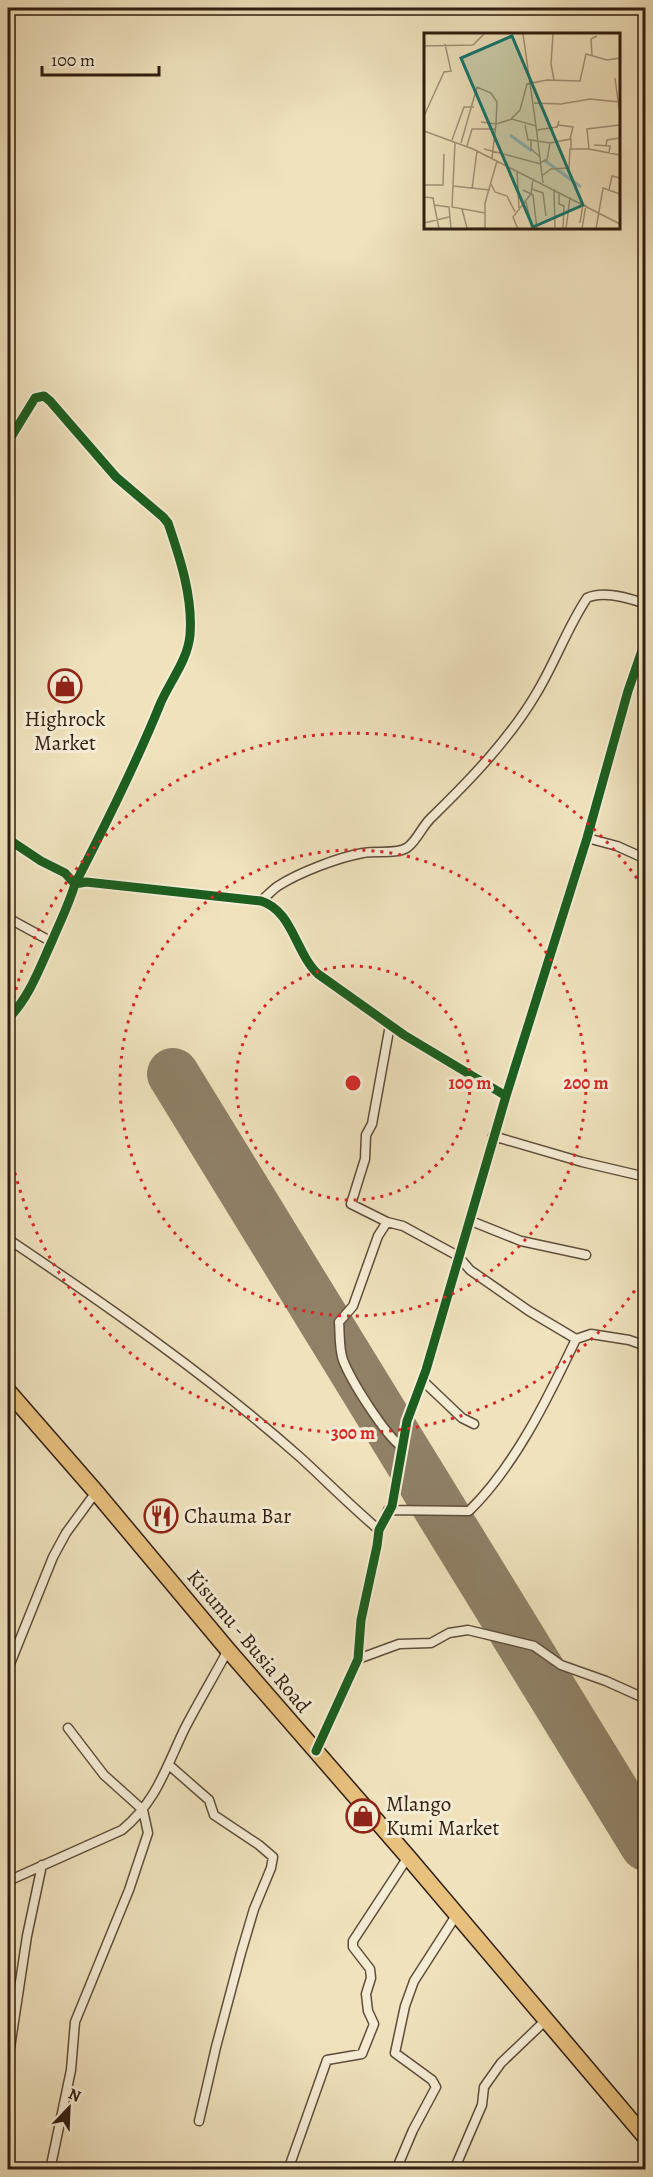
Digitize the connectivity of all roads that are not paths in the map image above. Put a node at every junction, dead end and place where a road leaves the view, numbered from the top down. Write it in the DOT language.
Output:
graph roads {
  1 [pos="8,442"];
  2 [pos="645,604"];
  3 [pos="645,639"];
  4 [pos="587,838"];
  5 [pos="8,839"];
  6 [pos="645,859"];
  7 [pos="75,884"];
  8 [pos="261,901"];
  9 [pos="8,918"];
  10 [pos="52,942"];
  11 [pos="8,1019"];
  12 [pos="390,1025"];
  13 [pos="506,1096"];
  14 [pos="494,1136"];
  15 [pos="645,1177"];
  16 [pos="471,1221"];
  17 [pos="387,1222"];
  18 [pos="8,1239"];
  19 [pos="586,1255"];
  20 [pos="458,1256"];
  21 [pos="576,1339"];
  22 [pos="645,1346"];
  23 [pos="422,1380"];
  24 [pos="8,1391"];
  25 [pos="474,1424"];
  26 [pos="402,1448"];
  27 [pos="96,1492"];
  28 [pos="388,1510"];
  29 [pos="379,1530"];
  30 [pos="228,1650"];
  31 [pos="11,1651"];
  32 [pos="358,1659"];
  33 [pos="8,1669"];
  34 [pos="645,1699"];
  35 [pos="68,1728"];
  36 [pos="316,1751"];
  37 [pos="169,1765"];
  38 [pos="143,1810"];
  39 [pos="408,1857"];
  40 [pos="42,1864"];
  41 [pos="8,1881"];
  42 [pos="457,1914"];
  43 [pos="546,2020"];
  44 [pos="8,2061"];
  45 [pos="199,2121"];
  46 [pos="645,2138"];
  47 [pos="50,2169"];
  48 [pos="288,2169"];
  49 [pos="396,2169"];
  50 [pos="454,2169"];
  1 -- 7 [label="street"];
  2 -- 8 [label="street"];
  3 -- 4 [label="street"];
  4 -- 6 [label="street"];
  4 -- 13 [label="street"];
  5 -- 7 [label="street"];
  7 -- 8 [label="street"];
  7 -- 10 [label="street"];
  8 -- 12 [label="street"];
  9 -- 10 [label="street"];
  10 -- 11 [label="street"];
  12 -- 13 [label="street"];
  12 -- 17 [label="street"];
  13 -- 14 [label="street"];
  14 -- 15 [label="street"];
  14 -- 16 [label="street"];
  16 -- 19 [label="street"];
  16 -- 20 [label="street"];
  17 -- 20 [label="street"];
  17 -- 26 [label="street"];
  18 -- 29 [label="street"];
  20 -- 21 [label="street"];
  20 -- 23 [label="street"];
  21 -- 22 [label="street"];
  21 -- 28 [label="street"];
  23 -- 25 [label="street"];
  23 -- 26 [label="street"];
  24 -- 27 [label="highway, Kisumu - Busia Road"];
  26 -- 28 [label="street"];
  27 -- 30 [label="highway, Kisumu - Busia Road"];
  27 -- 31 [label="street"];
  28 -- 29 [label="street"];
  29 -- 32 [label="street"];
  30 -- 36 [label="highway, Kisumu - Busia Road"];
  30 -- 37 [label="street"];
  31 -- 33 [label="street"];
  32 -- 34 [label="street"];
  32 -- 36 [label="street"];
  35 -- 38 [label="street"];
  36 -- 39 [label="highway, Kisumu - Busia Road"];
  37 -- 38 [label="street"];
  37 -- 45 [label="street"];
  38 -- 40 [label="street"];
  38 -- 47 [label="street"];
  39 -- 42 [label="highway, Kisumu - Busia Road"];
  39 -- 48 [label="street"];
  40 -- 41 [label="street"];
  40 -- 44 [label="street"];
  42 -- 43 [label="highway, Kisumu - Busia Road"];
  42 -- 49 [label="street"];
  43 -- 46 [label="highway, Kisumu - Busia Road"];
  43 -- 50 [label="street"];
}
